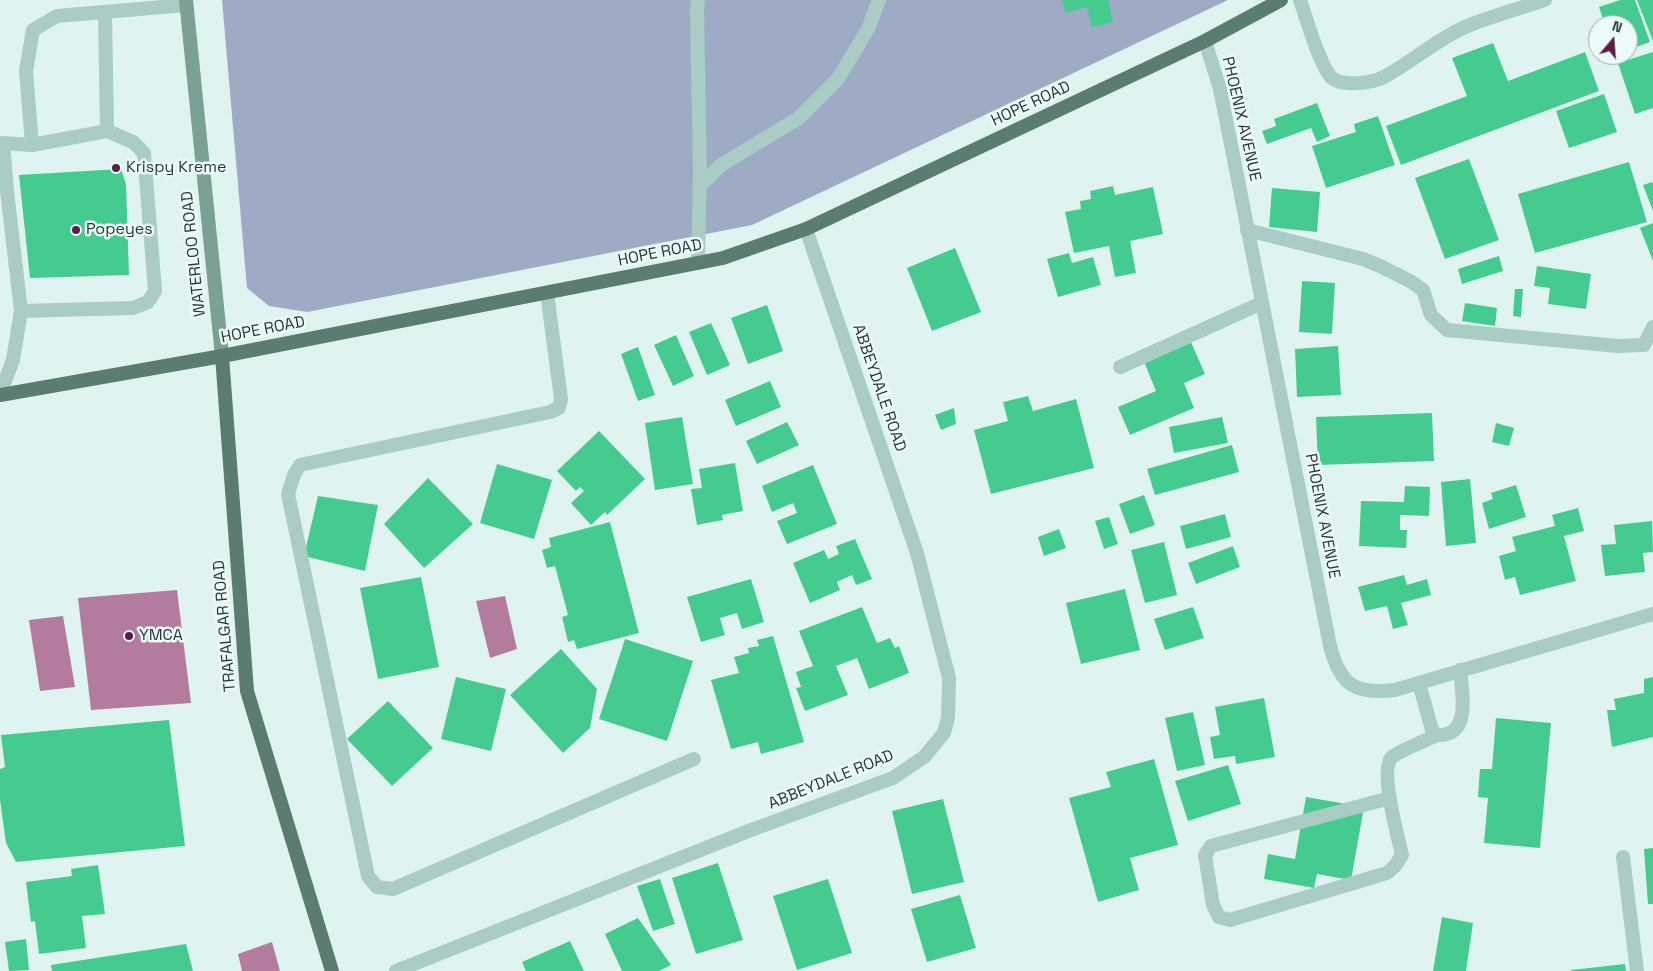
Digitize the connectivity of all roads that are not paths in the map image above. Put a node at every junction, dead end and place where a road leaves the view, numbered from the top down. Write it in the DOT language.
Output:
graph roads {
  1 [pos="698,0"];
  2 [pos="879,0"];
  3 [pos="1281,0"];
  4 [pos="1300,0"];
  5 [pos="1545,0"];
  6 [pos="186,2"];
  7 [pos="106,12"];
  8 [pos="1205,41"];
  9 [pos="107,131"];
  10 [pos="2,143"];
  11 [pos="32,145"];
  12 [pos="699,187"];
  13 [pos="806,229"];
  14 [pos="1247,230"];
  15 [pos="698,263"];
  16 [pos="547,292"];
  17 [pos="1262,303"];
  18 [pos="21,311"];
  19 [pos="1653,327"];
  20 [pos="222,356"];
  21 [pos="1120,367"];
  22 [pos="0,394"];
  23 [pos="1653,614"];
  24 [pos="1460,670"];
  25 [pos="1419,683"];
  26 [pos="1437,735"];
  27 [pos="694,759"];
  28 [pos="1390,798"];
  29 [pos="1623,857"];
  30 [pos="332,971"];
  31 [pos="396,971"];
  32 [pos="1637,971"];
  1 -- 12 [label="street"];
  2 -- 12 [label="street"];
  3 -- 8 [label="main road, HOPE ROAD"];
  4 -- 5 [label="street"];
  6 -- 7 [label="street"];
  6 -- 20 [label="main road, WATERLOO ROAD"];
  7 -- 9 [label="street"];
  7 -- 11 [label="street"];
  8 -- 13 [label="main road, HOPE ROAD"];
  8 -- 14 [label="street, PHOENIX AVENUE"];
  9 -- 11 [label="street"];
  9 -- 18 [label="street"];
  10 -- 11 [label="street"];
  10 -- 18 [label="street"];
  12 -- 15 [label="street"];
  13 -- 15 [label="main road, HOPE ROAD"];
  13 -- 31 [label="street, ABBEYDALE ROAD"];
  14 -- 17 [label="street, PHOENIX AVENUE"];
  14 -- 19 [label="street"];
  15 -- 16 [label="main road, HOPE ROAD"];
  16 -- 20 [label="main road, HOPE ROAD"];
  16 -- 27 [label="street"];
  17 -- 21 [label="street"];
  17 -- 25 [label="street, PHOENIX AVENUE"];
  18 -- 22 [label="street"];
  20 -- 22 [label="main road, HOPE ROAD"];
  20 -- 30 [label="main road, TRAFALGAR ROAD"];
  23 -- 24 [label="street, PHOENIX AVENUE"];
  24 -- 25 [label="street, PHOENIX AVENUE"];
  24 -- 26 [label="street"];
  25 -- 26 [label="street"];
  26 -- 28 [label="street"];
  28 -- 28 [label="street"];
  29 -- 32 [label="street"];
}
